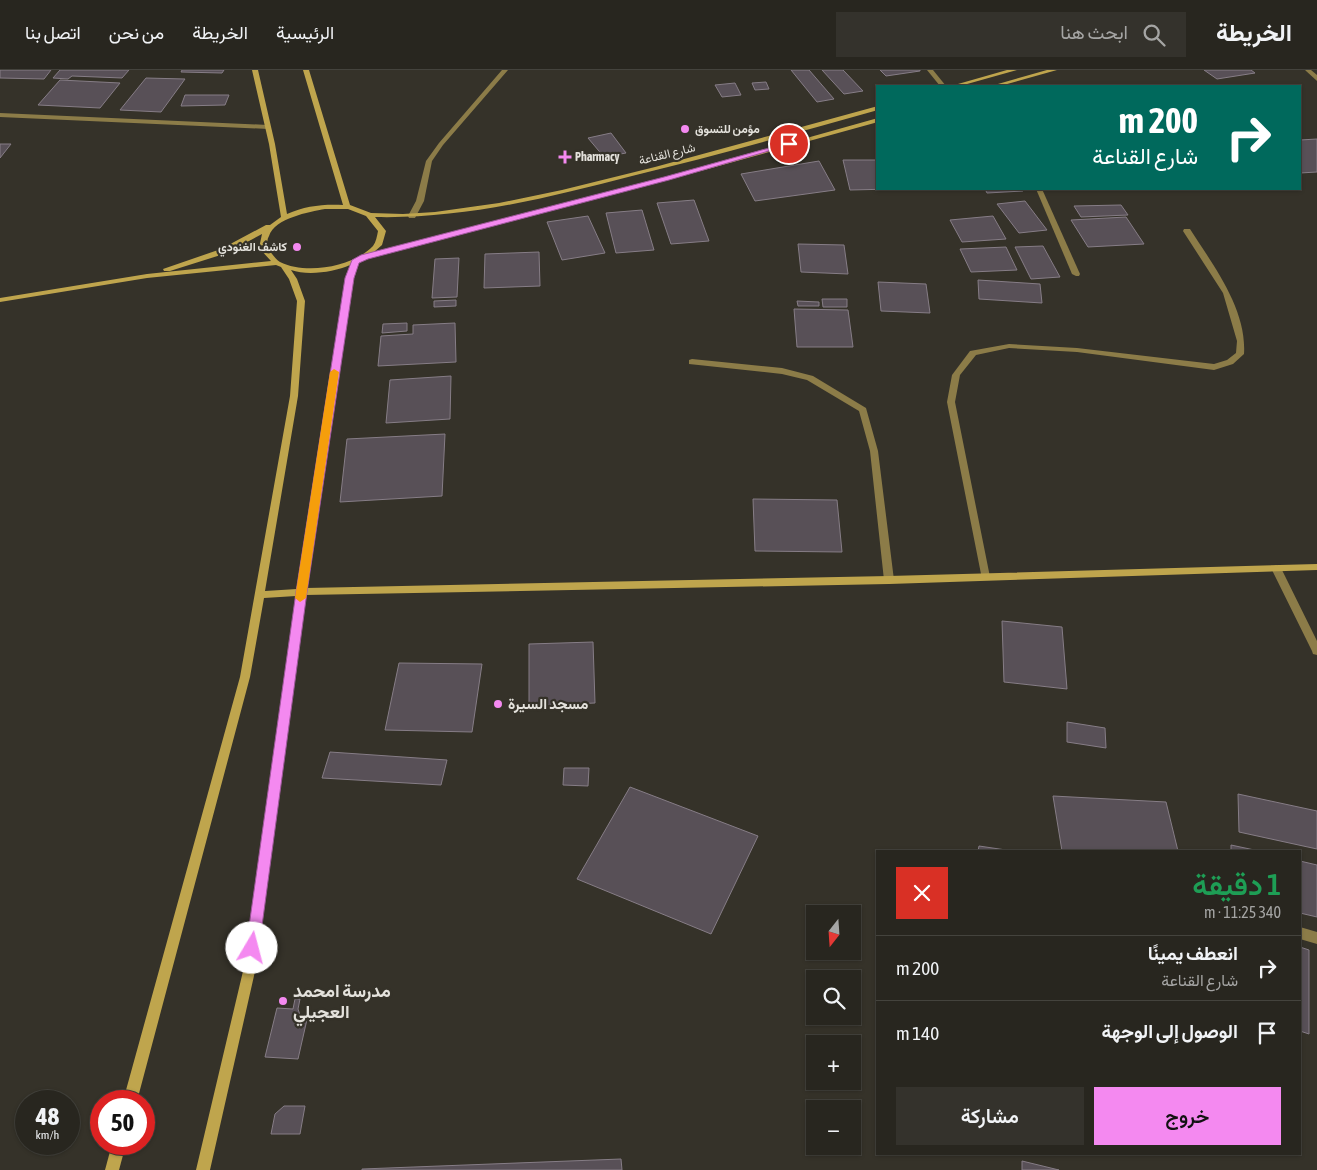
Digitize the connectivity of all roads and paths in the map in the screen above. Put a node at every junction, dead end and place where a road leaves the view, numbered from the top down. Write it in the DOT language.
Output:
graph roads {
  1 [pos="255,70"];
  2 [pos="306,70"];
  3 [pos="505,70"];
  4 [pos="930,70"];
  5 [pos="1014,70"];
  6 [pos="1054,70"];
  7 [pos="1308,70"];
  8 [pos="1317,79"];
  9 [pos="942,85"];
  10 [pos="958,85"];
  11 [pos="998,85"];
  12 [pos="876,111"];
  13 [pos="0,115"];
  14 [pos="876,121"];
  15 [pos="268,127"];
  16 [pos="571,190"];
  17 [pos="1039,190"];
  18 [pos="580,201"];
  19 [pos="347,207"];
  20 [pos="369,215"];
  21 [pos="412,216"];
  22 [pos="284,217"];
  23 [pos="271,226"];
  24 [pos="1187,232"];
  25 [pos="360,259"];
  26 [pos="280,265"];
  27 [pos="1076,274"];
  28 [pos="147,276"];
  29 [pos="0,300"];
  30 [pos="692,362"];
  31 [pos="1317,567"];
  32 [pos="1276,568"];
  33 [pos="985,577"];
  34 [pos="889,580"];
  35 [pos="301,592"];
  36 [pos="259,595"];
  37 [pos="1317,651"];
  38 [pos="1301,933"];
  39 [pos="1317,938"];
  40 [pos="133,1090"];
  41 [pos="116,1155"];
  42 [pos="112,1170"];
  43 [pos="203,1170"];
  1 -- 15 [label="main road"];
  2 -- 19 [label="main road"];
  3 -- 21 [label="street"];
  4 -- 9 [label="street"];
  5 -- 10 [label="main road"];
  6 -- 11 [label="main road"];
  7 -- 8 [label="street"];
  12 -- 16 [label="main road, شارع القناعة"];
  13 -- 15 [label="street"];
  14 -- 18 [label="main road, شارع القناعة"];
  15 -- 22 [label="main road"];
  16 -- 18 [label="main road"];
  16 -- 21 [label="main road, شارع القناعة"];
  17 -- 27 [label="street"];
  18 -- 25 [label="main road, شارع القناعة"];
  19 -- 20 [label="main road, شارع القناعة"];
  19 -- 22 [label="main road, شارع القناعة"];
  20 -- 21 [label="main road, شارع القناعة"];
  20 -- 25 [label="main road"];
  22 -- 23 [label="main road, شارع القناعة"];
  23 -- 26 [label="main road"];
  23 -- 28 [label="main road, شارع القناعة"];
  24 -- 33 [label="street"];
  25 -- 26 [label="main road, شارع القناعة"];
  25 -- 35 [label="main road"];
  26 -- 28 [label="main road, شارع القناعة"];
  26 -- 36 [label="main road"];
  28 -- 29 [label="main road"];
  30 -- 34 [label="street"];
  31 -- 32 [label="main road"];
  32 -- 33 [label="main road"];
  32 -- 37 [label="street"];
  33 -- 34 [label="main road"];
  34 -- 35 [label="main road"];
  35 -- 36 [label="main road"];
  35 -- 43 [label="main road"];
  36 -- 40 [label="main road"];
  38 -- 39 [label="street"];
  41 -- 42 [label="main road"];
}
